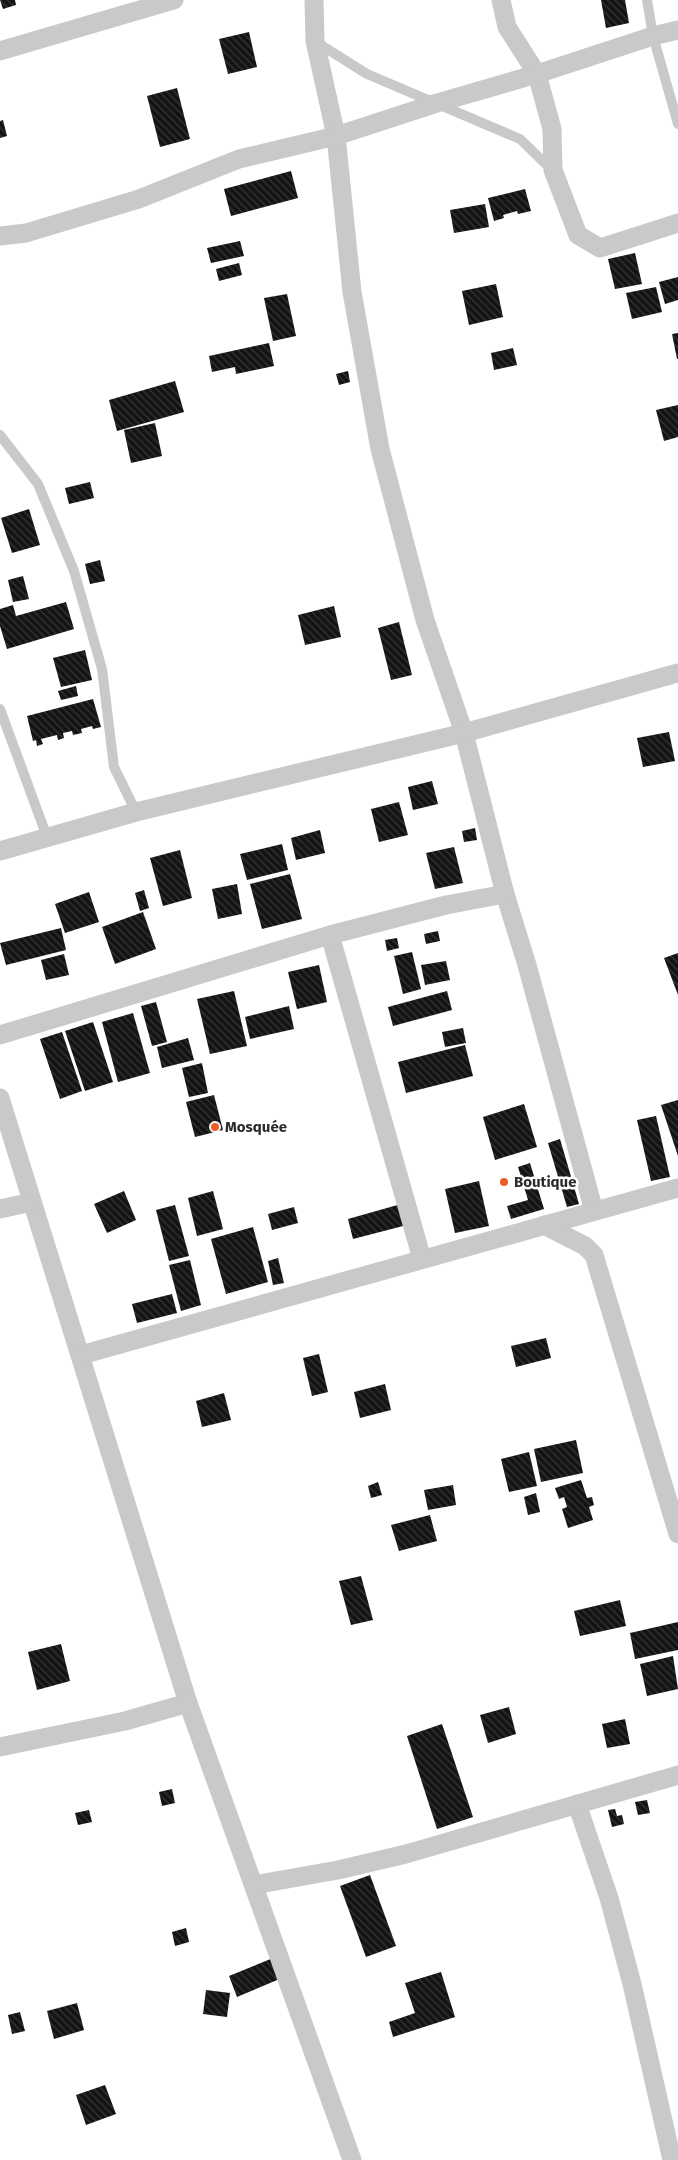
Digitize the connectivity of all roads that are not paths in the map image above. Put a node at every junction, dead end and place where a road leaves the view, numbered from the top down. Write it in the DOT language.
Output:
graph roads {
  1 [pos="174,0"];
  2 [pos="314,0"];
  3 [pos="501,0"];
  4 [pos="647,0"];
  5 [pos="678,30"];
  6 [pos="653,36"];
  7 [pos="314,41"];
  8 [pos="0,51"];
  9 [pos="537,74"];
  10 [pos="437,103"];
  11 [pos="678,124"];
  12 [pos="336,136"];
  13 [pos="553,170"];
  14 [pos="678,223"];
  15 [pos="0,236"];
  16 [pos="0,435"];
  17 [pos="678,673"];
  18 [pos="0,709"];
  19 [pos="464,733"];
  20 [pos="136,812"];
  21 [pos="48,838"];
  22 [pos="0,851"];
  23 [pos="505,894"];
  24 [pos="330,935"];
  25 [pos="0,1035"];
  26 [pos="0,1098"];
  27 [pos="678,1188"];
  28 [pos="32,1202"];
  29 [pos="0,1209"];
  30 [pos="594,1212"];
  31 [pos="544,1225"];
  32 [pos="422,1259"];
  33 [pos="80,1355"];
  34 [pos="678,1534"];
  35 [pos="188,1703"];
  36 [pos="0,1747"];
  37 [pos="678,1775"];
  38 [pos="577,1804"];
  39 [pos="254,1885"];
  40 [pos="352,2160"];
  41 [pos="672,2160"];
  1 -- 8 [label="street"];
  2 -- 7 [label="street"];
  3 -- 9 [label="street"];
  4 -- 6 [label="lane"];
  5 -- 6 [label="street"];
  6 -- 9 [label="street"];
  6 -- 11 [label="lane"];
  7 -- 10 [label="lane"];
  7 -- 12 [label="street"];
  9 -- 10 [label="street"];
  9 -- 13 [label="street"];
  10 -- 12 [label="street"];
  10 -- 13 [label="lane"];
  12 -- 15 [label="street"];
  12 -- 19 [label="street"];
  13 -- 14 [label="street"];
  16 -- 20 [label="lane"];
  17 -- 19 [label="street"];
  18 -- 21 [label="lane"];
  19 -- 20 [label="street"];
  19 -- 23 [label="street"];
  20 -- 21 [label="street"];
  21 -- 22 [label="street"];
  23 -- 24 [label="street"];
  23 -- 30 [label="street"];
  24 -- 25 [label="street"];
  24 -- 32 [label="street"];
  26 -- 28 [label="street"];
  27 -- 30 [label="street"];
  28 -- 29 [label="street"];
  28 -- 33 [label="street"];
  30 -- 31 [label="street"];
  31 -- 32 [label="street"];
  31 -- 34 [label="street"];
  32 -- 33 [label="street"];
  33 -- 35 [label="street"];
  35 -- 36 [label="street"];
  35 -- 39 [label="street"];
  37 -- 38 [label="street"];
  38 -- 39 [label="street"];
  38 -- 41 [label="street"];
  39 -- 40 [label="street"];
}
